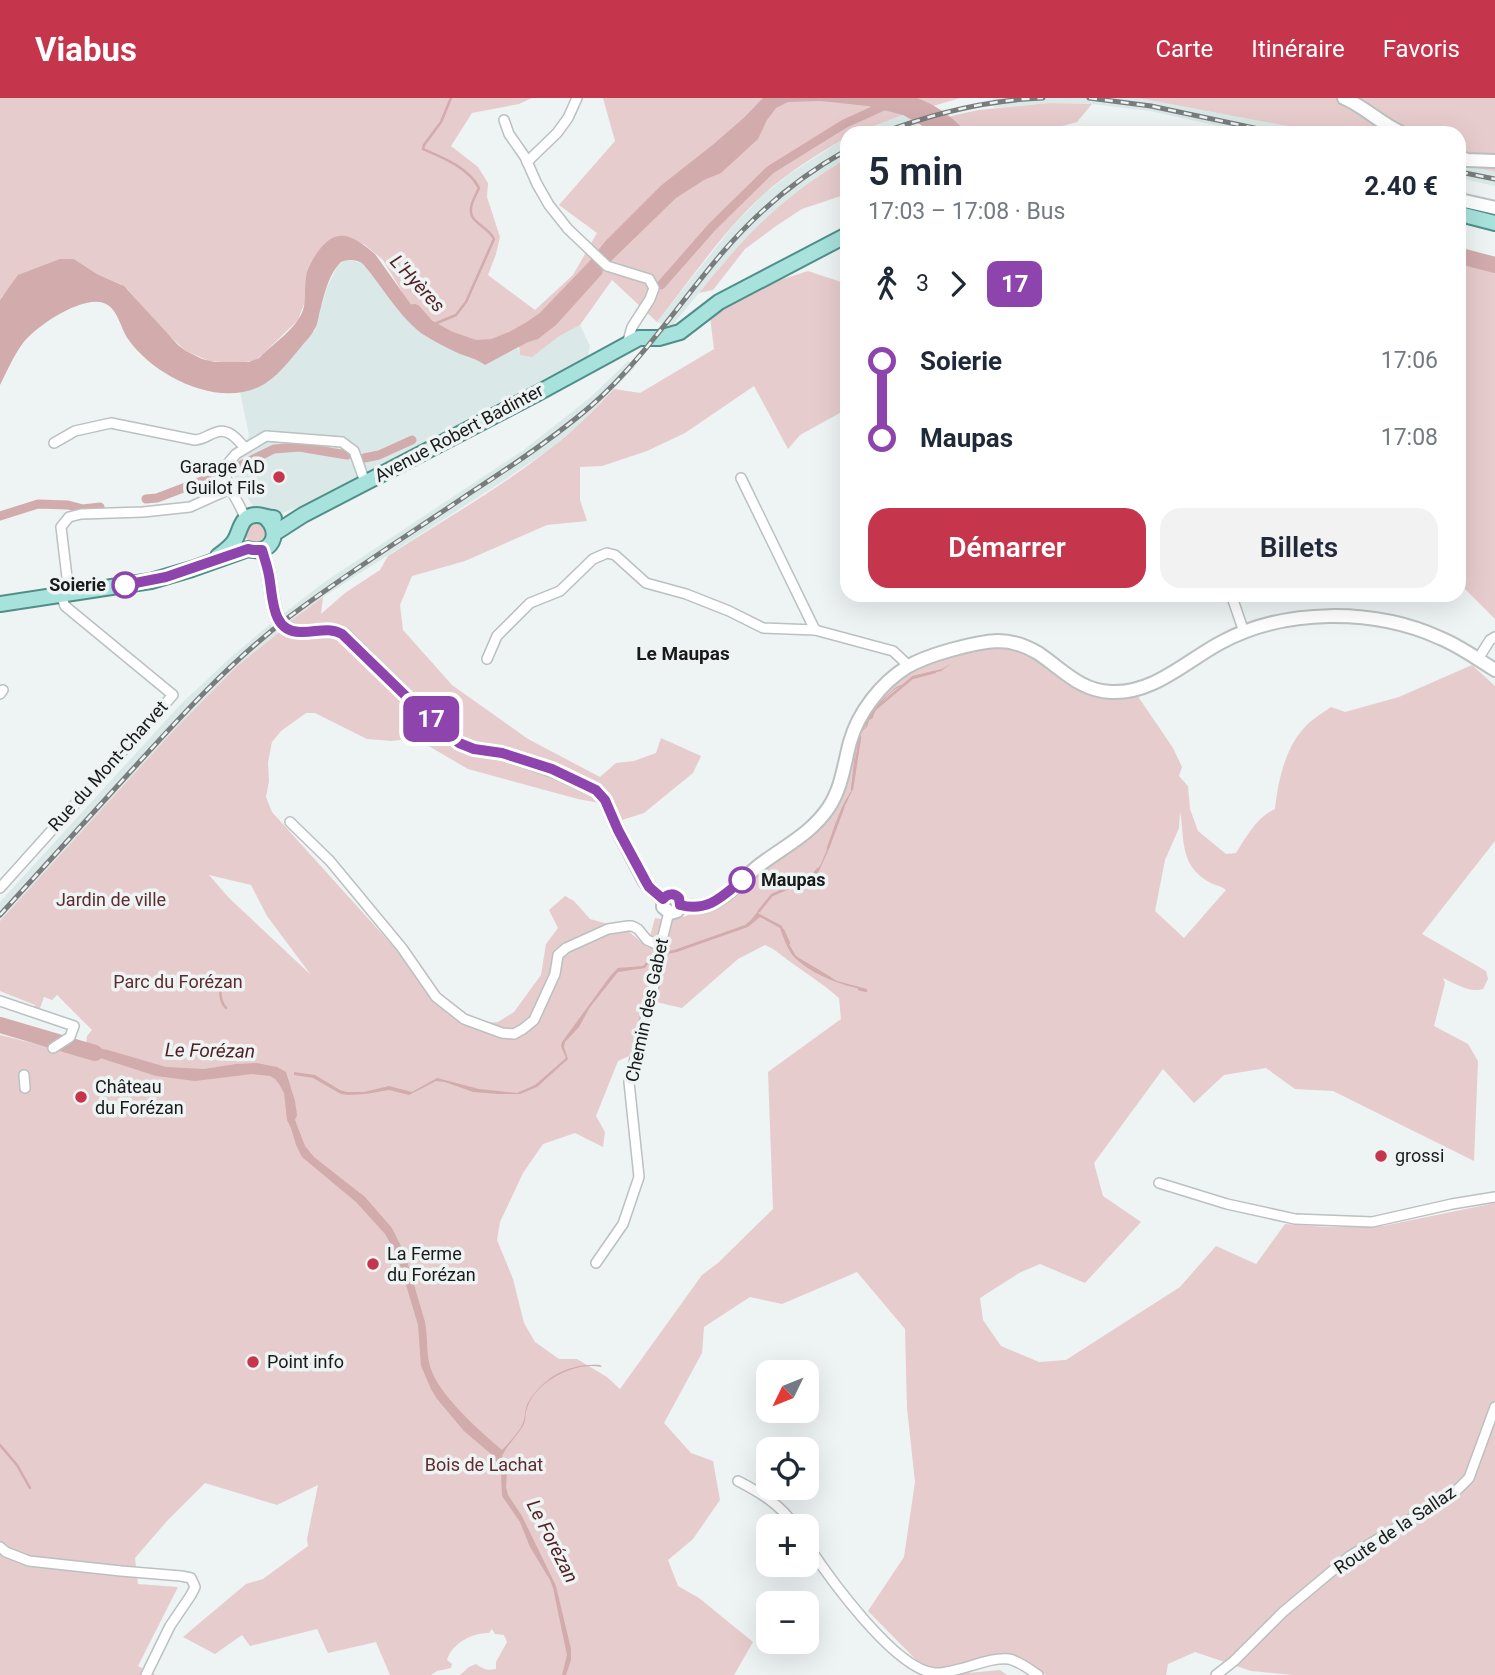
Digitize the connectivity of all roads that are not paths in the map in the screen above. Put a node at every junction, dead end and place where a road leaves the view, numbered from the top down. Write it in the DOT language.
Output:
graph roads {
  1 [pos="577,98"];
  2 [pos="1344,98"];
  3 [pos="504,120"];
  4 [pos="1389,126"];
  5 [pos="1466,160"];
  6 [pos="1495,161"];
  7 [pos="527,162"];
  8 [pos="1466,201"];
  9 [pos="1495,208"];
  10 [pos="1466,216"];
  11 [pos="1495,223"];
  12 [pos="840,239"];
  13 [pos="621,347"];
  14 [pos="54,443"];
  15 [pos="245,448"];
  16 [pos="741,478"];
  17 [pos="365,482"];
  18 [pos="230,489"];
  19 [pos="303,515"];
  20 [pos="265,517"];
  21 [pos="242,525"];
  22 [pos="275,533"];
  23 [pos="255,549"];
  24 [pos="211,562"];
  25 [pos="65,594"];
  26 [pos="1235,602"];
  27 [pos="0,604"];
  28 [pos="815,630"];
  29 [pos="1244,632"];
  30 [pos="1495,636"];
  31 [pos="487,659"];
  32 [pos="1478,659"];
  33 [pos="909,666"];
  34 [pos="1495,670"];
  35 [pos="290,822"];
  36 [pos="0,888"];
  37 [pos="663,899"];
  38 [pos="680,905"];
  39 [pos="669,912"];
  40 [pos="662,949"];
  41 [pos="0,1002"];
  42 [pos="53,1048"];
  43 [pos="24,1075"];
  44 [pos="25,1088"];
  45 [pos="1159,1183"];
  46 [pos="1495,1198"];
  47 [pos="596,1264"];
  48 [pos="1495,1407"];
  49 [pos="738,1481"];
  50 [pos="786,1514"];
  51 [pos="0,1547"];
  52 [pos="819,1560"];
  53 [pos="1234,1661"];
  54 [pos="146,1675"];
  55 [pos="1038,1675"];
  56 [pos="1216,1675"];
  57 [pos="1230,1675"];
  1 -- 7 [label="street"];
  2 -- 4 [label="street"];
  3 -- 7 [label="street"];
  5 -- 6 [label="street"];
  7 -- 13 [label="street"];
  8 -- 9 [label="street"];
  10 -- 11 [label="main road"];
  12 -- 13 [label="main road, Avenue Robert Badinter"];
  13 -- 17 [label="main road, Avenue Robert Badinter"];
  14 -- 15 [label="street"];
  15 -- 17 [label="street"];
  15 -- 18 [label="street"];
  16 -- 28 [label="street"];
  17 -- 19 [label="main road, Avenue Robert Badinter"];
  18 -- 21 [label="street"];
  18 -- 25 [label="street"];
  19 -- 20 [label="main road"];
  19 -- 22 [label="main road, Avenue Robert Badinter"];
  20 -- 21 [label="main road"];
  20 -- 22 [label="main road"];
  21 -- 23 [label="main road"];
  21 -- 24 [label="main road"];
  22 -- 23 [label="main road"];
  23 -- 24 [label="main road"];
  23 -- 37 [label="street"];
  24 -- 25 [label="main road"];
  25 -- 27 [label="main road"];
  25 -- 36 [label="street, Rue du Mont-Charvet"];
  26 -- 29 [label="street"];
  28 -- 31 [label="street"];
  28 -- 33 [label="street"];
  29 -- 32 [label="street"];
  29 -- 33 [label="street"];
  30 -- 32 [label="street"];
  32 -- 34 [label="street"];
  33 -- 38 [label="street"];
  35 -- 40 [label="street"];
  37 -- 38 [label="street"];
  37 -- 39 [label="street"];
  38 -- 39 [label="street"];
  39 -- 40 [label="street, Chemin des Gabet"];
  40 -- 47 [label="street, Chemin des Gabet"];
  41 -- 42 [label="street"];
  43 -- 44 [label="street"];
  45 -- 46 [label="street"];
  48 -- 53 [label="street, Route de la Sallaz"];
  49 -- 50 [label="street"];
  51 -- 54 [label="street"];
  52 -- 55 [label="street"];
  53 -- 56 [label="street, Route de la Sallaz"];
  53 -- 57 [label="street"];
}
